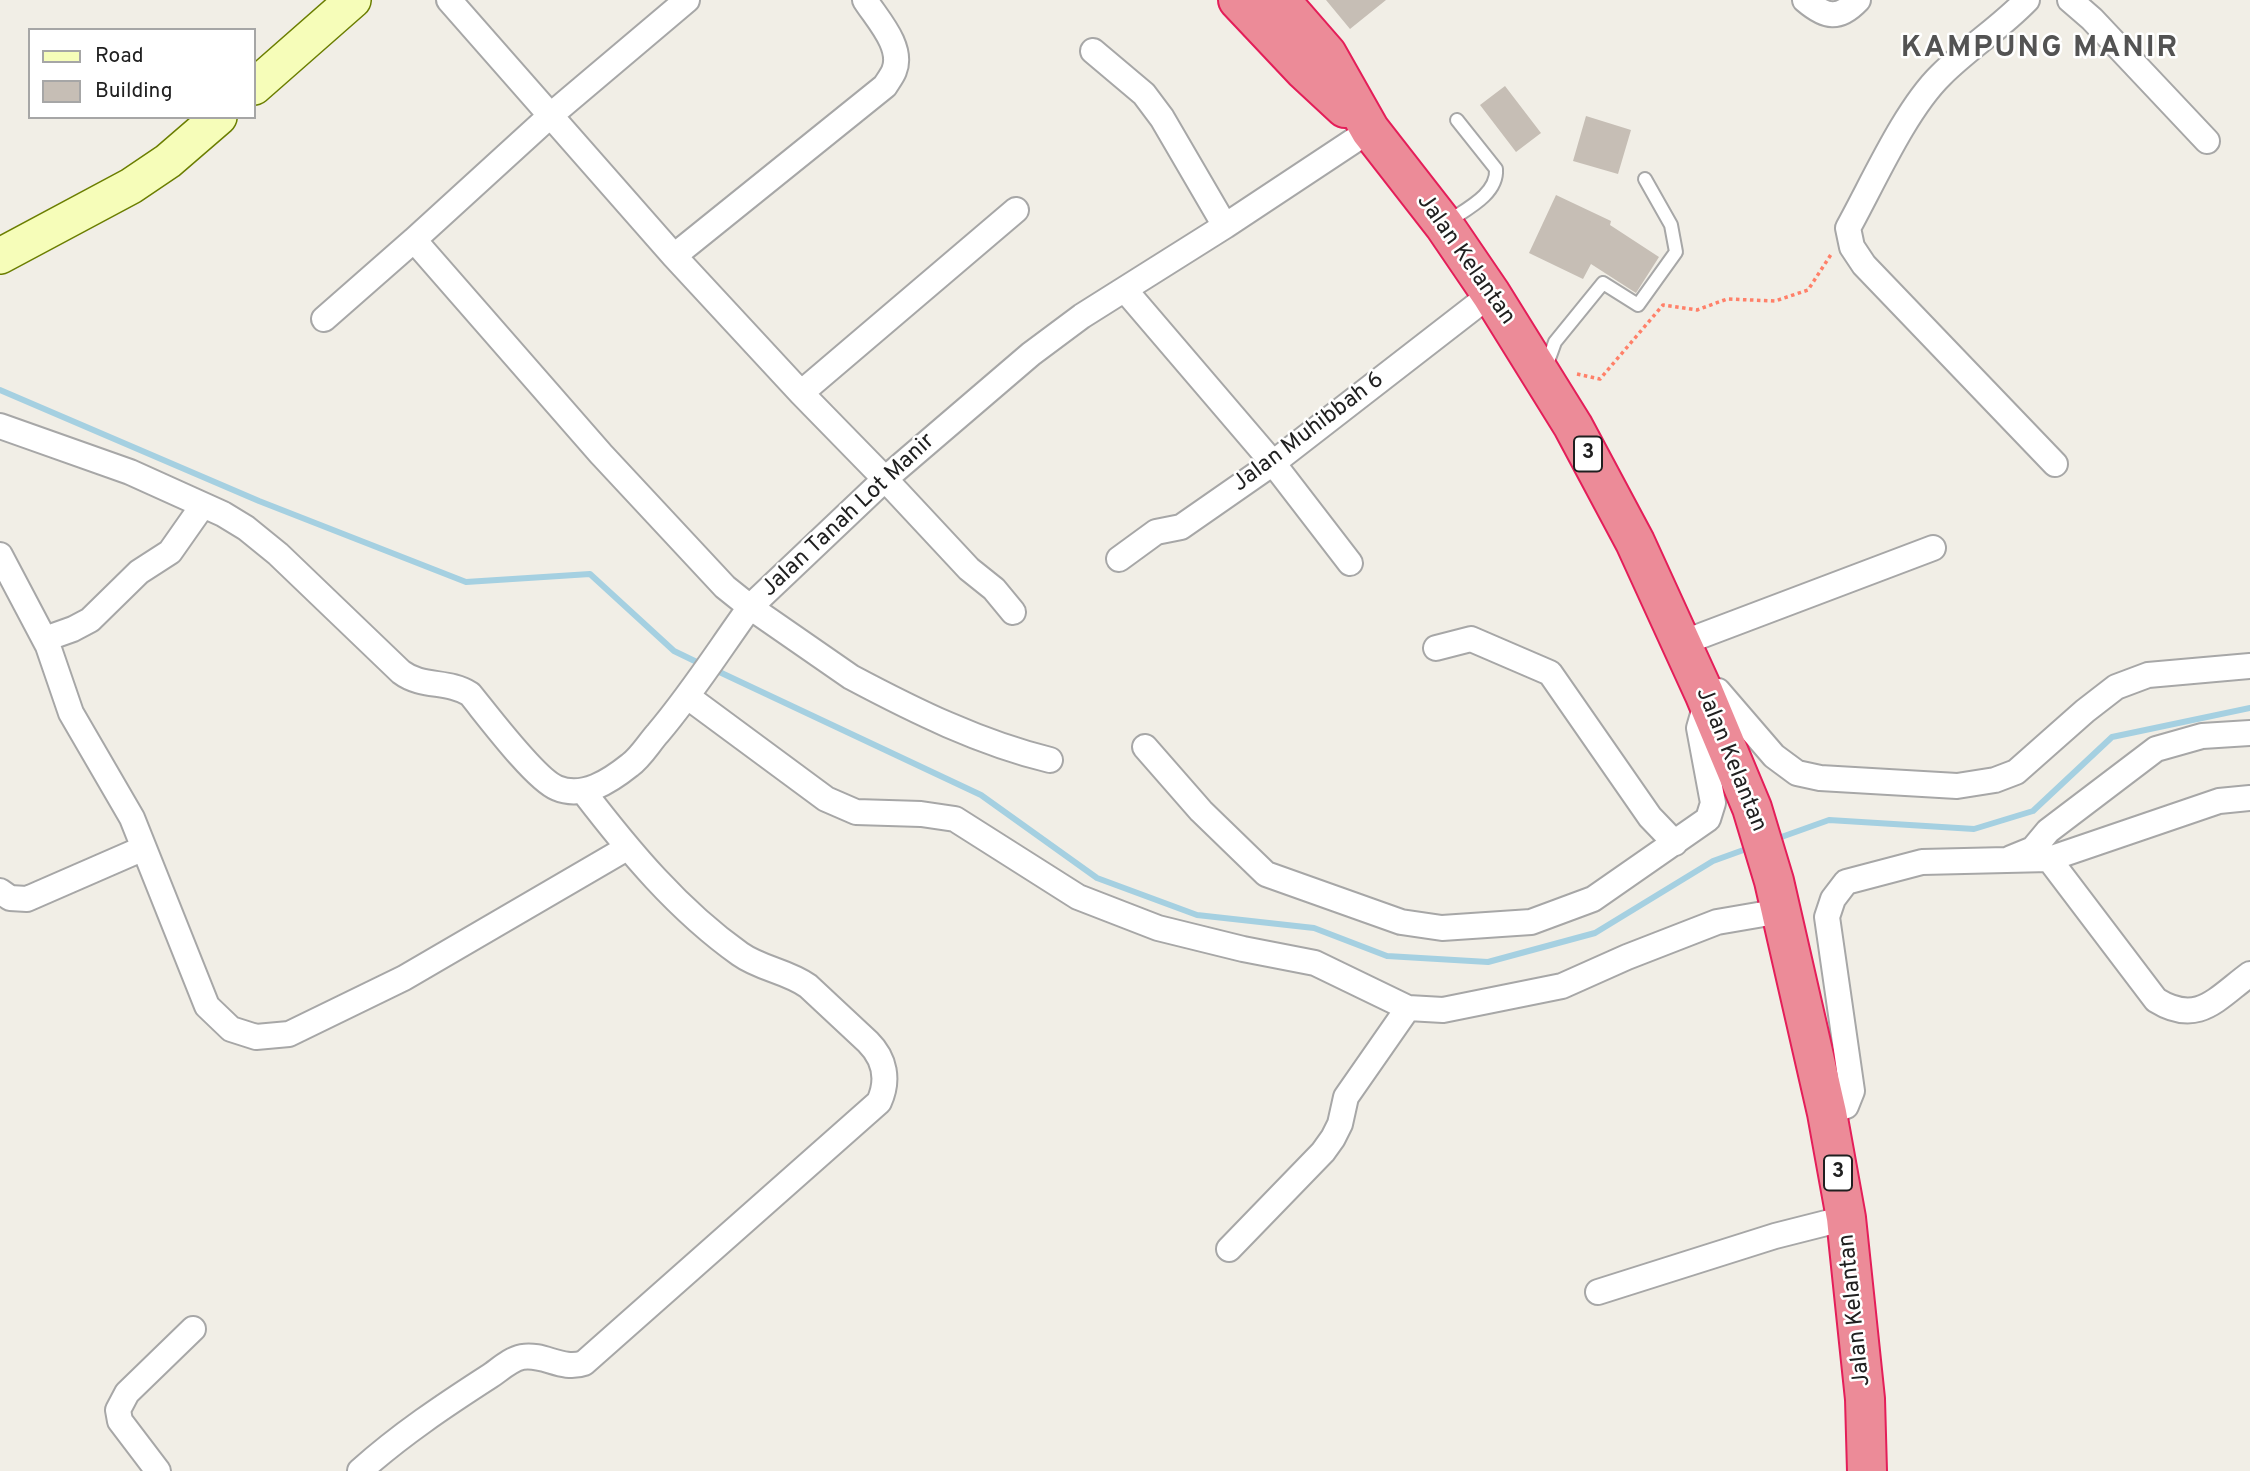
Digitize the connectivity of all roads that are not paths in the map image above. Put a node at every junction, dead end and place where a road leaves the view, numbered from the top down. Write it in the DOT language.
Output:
graph roads {
  1 [pos="353,0"];
  2 [pos="449,0"];
  3 [pos="687,0"];
  4 [pos="865,0"];
  5 [pos="1238,0"];
  6 [pos="1280,0"];
  7 [pos="1805,0"];
  8 [pos="1858,0"];
  9 [pos="2027,0"];
  10 [pos="2070,0"];
  11 [pos="1093,51"];
  12 [pos="256,85"];
  13 [pos="551,115"];
  14 [pos="217,119"];
  15 [pos="1457,120"];
  16 [pos="1370,130"];
  17 [pos="2207,141"];
  18 [pos="1645,179"];
  19 [pos="1016,210"];
  20 [pos="1444,225"];
  21 [pos="1225,226"];
  22 [pos="414,240"];
  23 [pos="0,256"];
  24 [pos="674,256"];
  25 [pos="1125,290"];
  26 [pos="1492,294"];
  27 [pos="324,319"];
  28 [pos="1543,376"];
  29 [pos="801,394"];
  30 [pos="0,426"];
  31 [pos="1273,463"];
  32 [pos="2055,464"];
  33 [pos="885,479"];
  34 [pos="202,505"];
  35 [pos="1933,548"];
  36 [pos="0,555"];
  37 [pos="1119,559"];
  38 [pos="1350,562"];
  39 [pos="750,607"];
  40 [pos="1013,612"];
  41 [pos="45,639"];
  42 [pos="1682,643"];
  43 [pos="1436,648"];
  44 [pos="2250,666"];
  45 [pos="693,690"];
  46 [pos="1706,696"];
  47 [pos="2250,733"];
  48 [pos="1145,747"];
  49 [pos="1050,760"];
  50 [pos="590,788"];
  51 [pos="2250,798"];
  52 [pos="1675,843"];
  53 [pos="144,848"];
  54 [pos="627,848"];
  55 [pos="2010,859"];
  56 [pos="2049,859"];
  57 [pos="0,891"];
  58 [pos="1777,896"];
  59 [pos="2250,974"];
  60 [pos="1408,1008"];
  61 [pos="1827,1113"];
  62 [pos="1846,1219"];
  63 [pos="1229,1249"];
  64 [pos="1598,1292"];
  65 [pos="193,1329"];
  66 [pos="1864,1470"];
  67 [pos="158,1471"];
  68 [pos="360,1471"];
  1 -- 12 [label="street"];
  2 -- 13 [label="street"];
  3 -- 13 [label="street"];
  4 -- 24 [label="street"];
  5 -- 16 [label="highway, Jalan Kelantan / 3"];
  6 -- 16 [label="highway, Jalan Kelantan / 3"];
  7 -- 8 [label="street"];
  9 -- 32 [label="street"];
  10 -- 17 [label="street"];
  11 -- 21 [label="street"];
  13 -- 22 [label="street"];
  13 -- 24 [label="street"];
  14 -- 23 [label="street"];
  15 -- 20 [label="lane"];
  16 -- 20 [label="highway, Jalan Kelantan / 3"];
  16 -- 21 [label="street, Jalan Tanah Lot Manir"];
  18 -- 28 [label="lane"];
  19 -- 29 [label="street"];
  20 -- 26 [label="highway, Jalan Kelantan / 3"];
  21 -- 25 [label="street, Jalan Tanah Lot Manir"];
  22 -- 27 [label="street"];
  22 -- 39 [label="street, Jalan Tanah Lot Manir"];
  24 -- 29 [label="street"];
  25 -- 31 [label="street"];
  25 -- 33 [label="street, Jalan Tanah Lot Manir"];
  26 -- 28 [label="highway, Jalan Kelantan / 3"];
  26 -- 31 [label="street, Jalan Muhibbah 6"];
  28 -- 42 [label="highway, Jalan Kelantan / 3"];
  29 -- 33 [label="street"];
  30 -- 34 [label="street"];
  31 -- 37 [label="street, Jalan Muhibbah 6"];
  31 -- 38 [label="street"];
  33 -- 39 [label="street, Jalan Tanah Lot Manir"];
  33 -- 40 [label="street"];
  34 -- 41 [label="street"];
  34 -- 50 [label="street"];
  35 -- 42 [label="street"];
  36 -- 41 [label="street"];
  39 -- 45 [label="street"];
  39 -- 49 [label="street"];
  41 -- 53 [label="street"];
  42 -- 46 [label="highway, Jalan Kelantan / 3"];
  43 -- 52 [label="street"];
  44 -- 46 [label="street"];
  45 -- 50 [label="street"];
  45 -- 60 [label="street"];
  46 -- 52 [label="street"];
  46 -- 58 [label="highway, Jalan Kelantan / 3"];
  47 -- 55 [label="street"];
  48 -- 52 [label="street"];
  50 -- 54 [label="street"];
  51 -- 56 [label="street"];
  53 -- 54 [label="street"];
  53 -- 57 [label="street"];
  54 -- 68 [label="street"];
  55 -- 56 [label="street"];
  55 -- 61 [label="street"];
  56 -- 59 [label="street"];
  58 -- 60 [label="street"];
  58 -- 61 [label="highway, Jalan Kelantan / 3"];
  60 -- 63 [label="street"];
  61 -- 62 [label="highway, Jalan Kelantan / 3"];
  62 -- 64 [label="street"];
  62 -- 66 [label="highway, Jalan Kelantan / 3"];
  65 -- 67 [label="street"];
}
